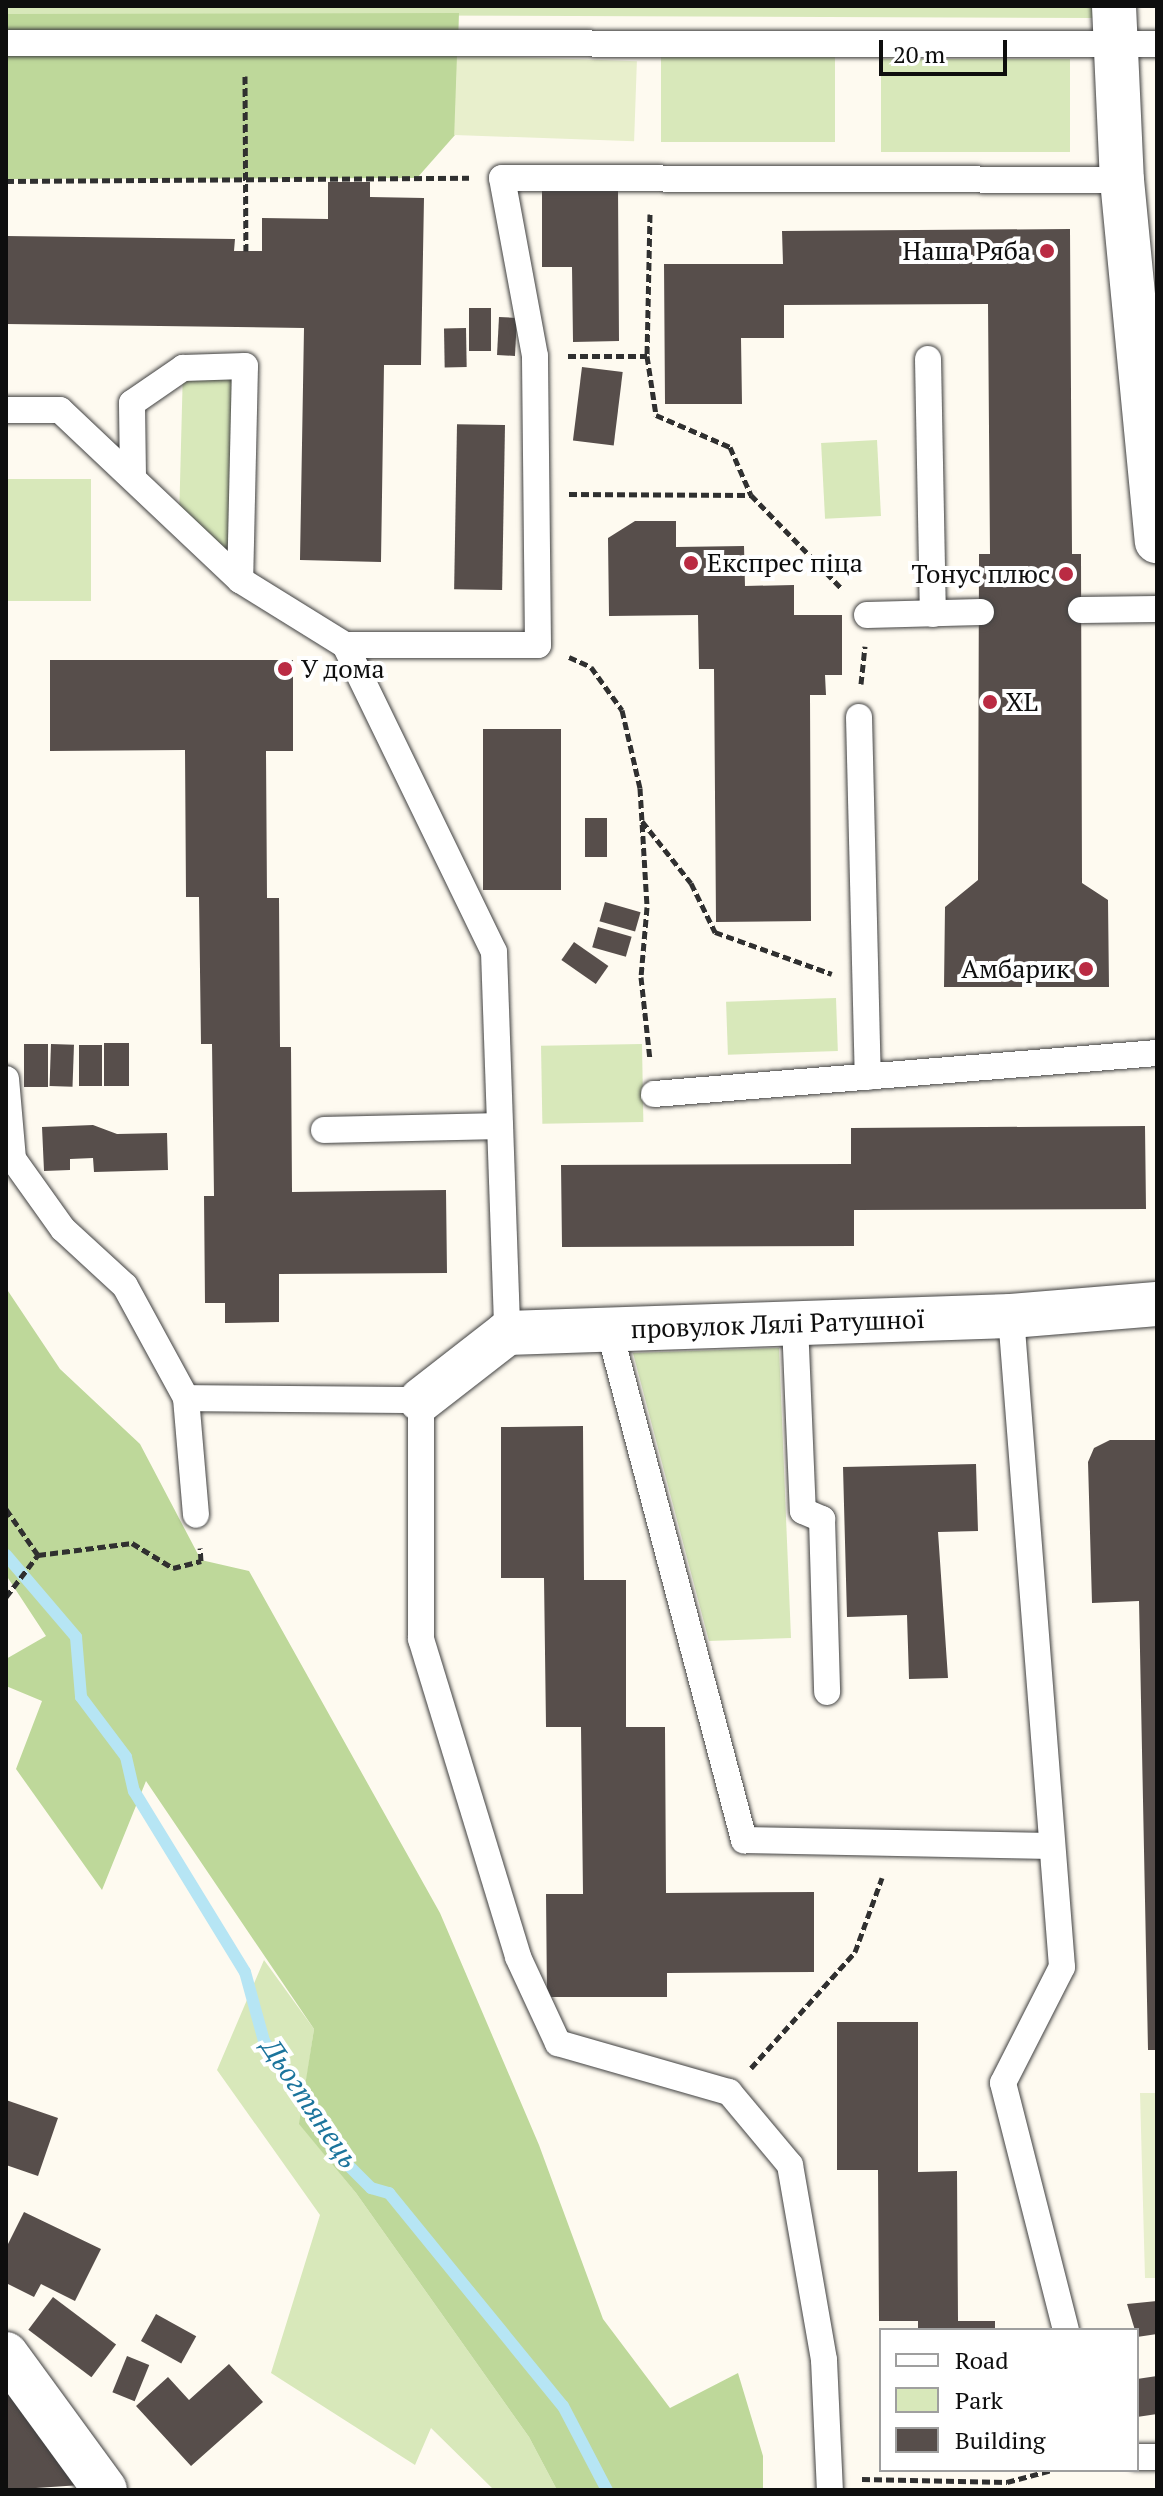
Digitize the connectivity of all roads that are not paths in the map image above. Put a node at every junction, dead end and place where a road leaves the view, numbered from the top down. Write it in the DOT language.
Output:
graph roads {
  1 [pos="1128,31"];
  2 [pos="6,43"];
  3 [pos="1122,180"];
  4 [pos="928,359"];
  5 [pos="6,410"];
  6 [pos="1153,456"];
  7 [pos="133,477"];
  8 [pos="1157,541"];
  9 [pos="240,580"];
  10 [pos="1157,609"];
  11 [pos="1081,610"];
  12 [pos="981,612"];
  13 [pos="933,614"];
  14 [pos="867,615"];
  15 [pos="345,645"];
  16 [pos="859,717"];
  17 [pos="1157,1053"];
  18 [pos="868,1077"];
  19 [pos="6,1079"];
  20 [pos="654,1094"];
  21 [pos="500,1126"];
  22 [pos="324,1130"];
  23 [pos="1157,1304"];
  24 [pos="1011,1316"];
  25 [pos="795,1324"];
  26 [pos="609,1329"];
  27 [pos="507,1333"];
  28 [pos="186,1398"];
  29 [pos="421,1400"];
  30 [pos="196,1515"];
  31 [pos="827,1692"];
  32 [pos="1051,1846"];
  33 [pos="1065,2328"];
  34 [pos="6,2354"];
  35 [pos="830,2484"];
  36 [pos="105,2490"];
  1 -- 2 [label="lane"];
  1 -- 3 [label="street"];
  3 -- 6 [label="street"];
  3 -- 15 [label="lane"];
  4 -- 13 [label="lane"];
  5 -- 7 [label="lane"];
  6 -- 8 [label="street"];
  7 -- 9 [label="lane"];
  7 -- 9 [label="lane"];
  9 -- 15 [label="lane"];
  10 -- 11 [label="lane"];
  12 -- 13 [label="lane"];
  13 -- 14 [label="lane"];
  15 -- 21 [label="lane"];
  16 -- 18 [label="lane"];
  17 -- 18 [label="lane"];
  18 -- 20 [label="lane"];
  19 -- 28 [label="lane"];
  21 -- 22 [label="lane"];
  21 -- 27 [label="lane"];
  23 -- 24 [label="street, провулок Лялі Ратушної"];
  24 -- 25 [label="street, провулок Лялі Ратушної"];
  24 -- 32 [label="lane"];
  25 -- 26 [label="street, провулок Лялі Ратушної"];
  25 -- 31 [label="lane"];
  26 -- 27 [label="street, провулок Лялі Ратушної"];
  26 -- 32 [label="lane"];
  27 -- 29 [label="street"];
  28 -- 29 [label="lane"];
  28 -- 30 [label="lane"];
  29 -- 35 [label="lane"];
  32 -- 33 [label="lane"];
  34 -- 36 [label="street"];
}
